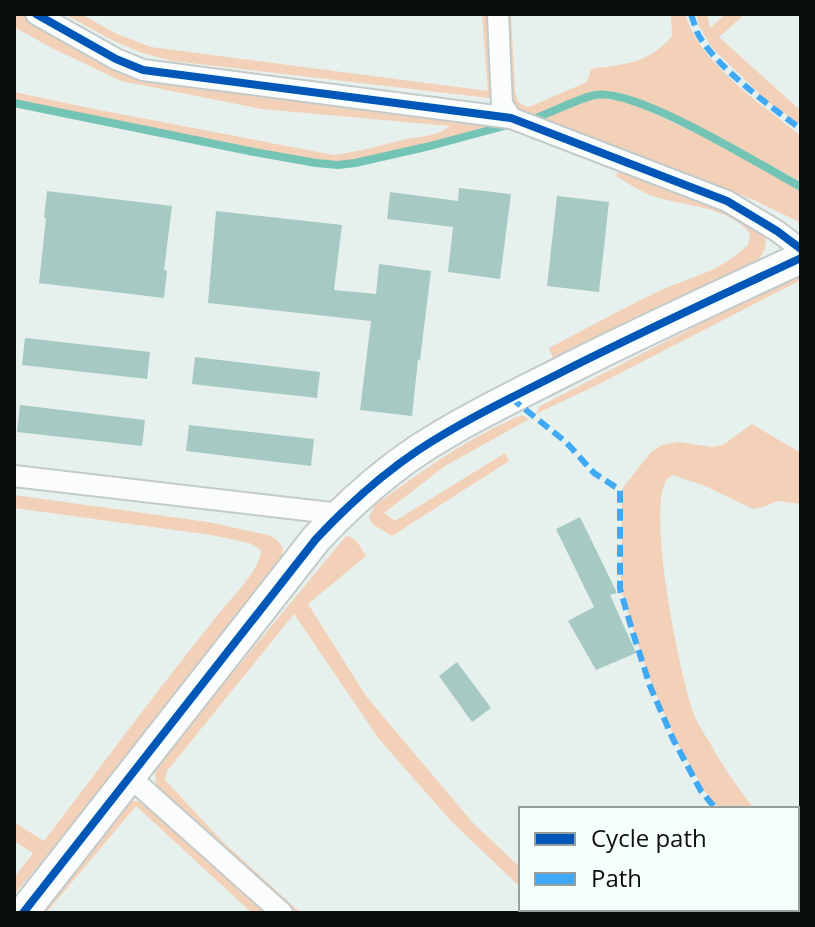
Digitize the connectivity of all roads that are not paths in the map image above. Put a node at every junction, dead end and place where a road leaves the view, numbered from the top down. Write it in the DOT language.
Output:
graph roads {
  1 [pos="36,14"];
  2 [pos="498,14"];
  3 [pos="511,118"];
  4 [pos="801,249"];
  5 [pos="801,258"];
  6 [pos="14,476"];
  7 [pos="340,514"];
  8 [pos="130,777"];
  9 [pos="23,913"];
  10 [pos="282,913"];
  1 -- 3 [label="street"];
  2 -- 3 [label="street"];
  3 -- 4 [label="street"];
  5 -- 7 [label="street"];
  6 -- 7 [label="street"];
  7 -- 8 [label="street"];
  8 -- 9 [label="street"];
  8 -- 10 [label="street"];
}
